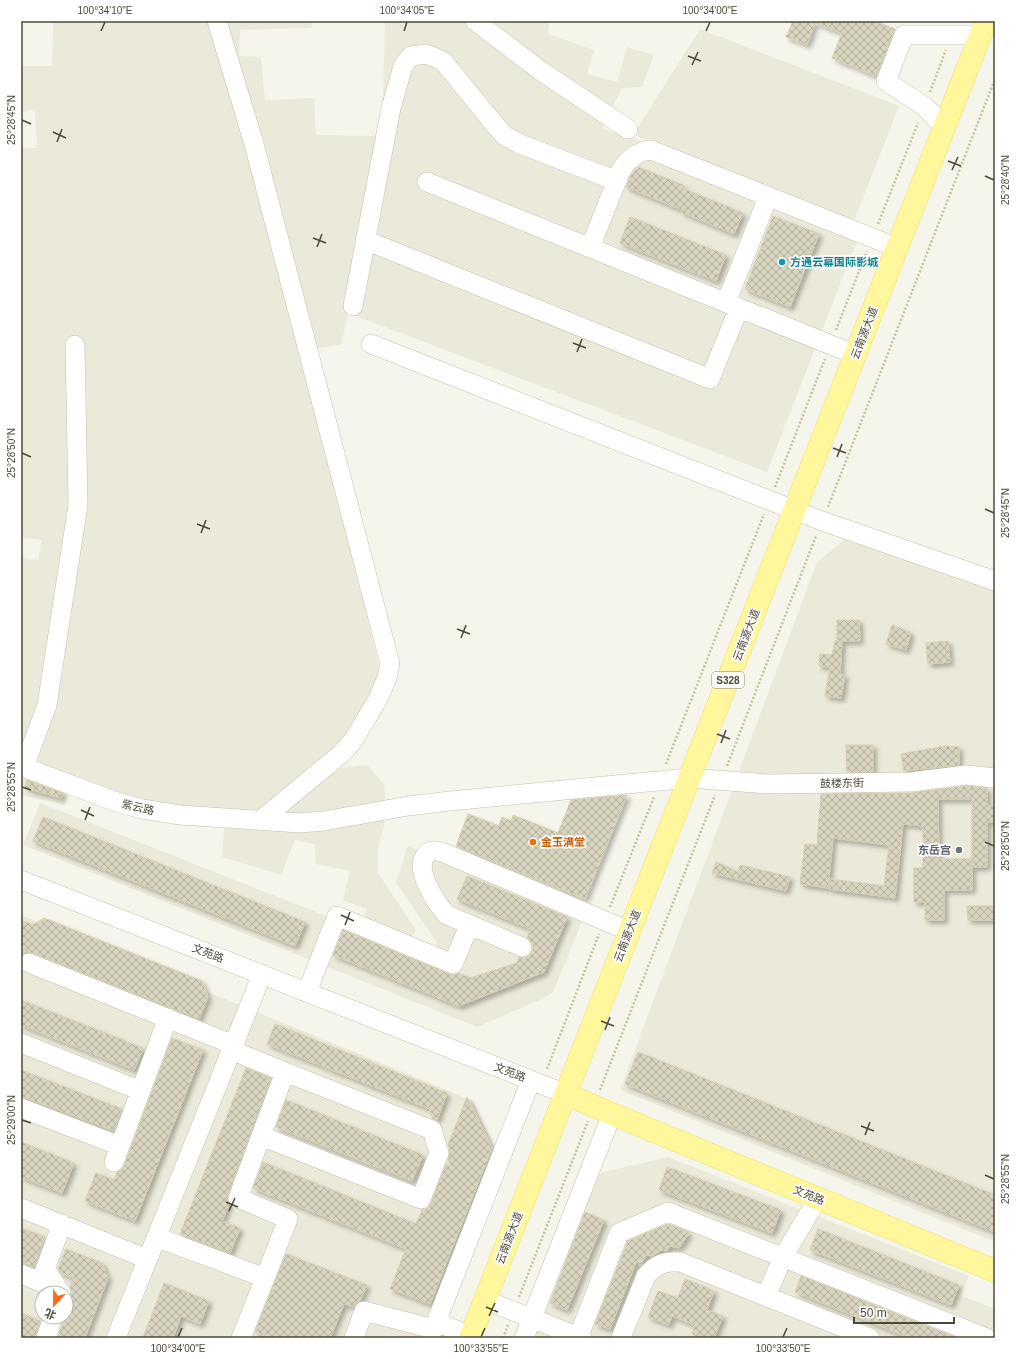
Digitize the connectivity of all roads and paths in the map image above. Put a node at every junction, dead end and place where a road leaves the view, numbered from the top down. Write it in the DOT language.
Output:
graph roads {
  1 [pos="217,21"];
  2 [pos="475,21"];
  3 [pos="984,28"];
  4 [pos="952,35"];
  5 [pos="995,79"];
  6 [pos="924,106"];
  7 [pos="945,127"];
  8 [pos="628,129"];
  9 [pos="616,181"];
  10 [pos="427,182"];
  11 [pos="768,197"];
  12 [pos="873,238"];
  13 [pos="365,240"];
  14 [pos="590,248"];
  15 [pos="898,248"];
  16 [pos="733,305"];
  17 [pos="353,306"];
  18 [pos="371,344"];
  19 [pos="831,344"];
  20 [pos="75,346"];
  21 [pos="856,354"];
  22 [pos="770,500"];
  23 [pos="795,510"];
  24 [pos="822,521"];
  25 [pos="995,580"];
  26 [pos="22,767"];
  27 [pos="689,778"];
  28 [pos="995,778"];
  29 [pos="721,781"];
  30 [pos="659,782"];
  31 [pos="261,820"];
  32 [pos="21,880"];
  33 [pos="605,921"];
  34 [pos="469,926"];
  35 [pos="629,931"];
  36 [pos="522,947"];
  37 [pos="29,963"];
  38 [pos="262,974"];
  39 [pos="307,992"];
  40 [pos="168,1018"];
  41 [pos="21,1043"];
  42 [pos="232,1048"];
  43 [pos="285,1072"];
  44 [pos="536,1082"];
  45 [pos="141,1091"];
  46 [pos="566,1094"];
  47 [pos="21,1108"];
  48 [pos="603,1110"];
  49 [pos="261,1136"];
  50 [pos="818,1198"];
  51 [pos="21,1208"];
  52 [pos="62,1224"];
  53 [pos="156,1237"];
  54 [pos="783,1257"];
  55 [pos="147,1259"];
  56 [pos="995,1271"];
  57 [pos="21,1274"];
  58 [pos="265,1278"];
  59 [pos="46,1285"];
  60 [pos="55,1285"];
  61 [pos="766,1296"];
  62 [pos="485,1300"];
  63 [pos="513,1311"];
  64 [pos="531,1318"];
  65 [pos="51,1325"];
  66 [pos="433,1330"];
  67 [pos="470,1337"];
  68 [pos="46,1338"];
  69 [pos="116,1338"];
  70 [pos="241,1338"];
  71 [pos="354,1338"];
  72 [pos="503,1338"];
  73 [pos="524,1338"];
  74 [pos="580,1338"];
  75 [pos="621,1338"];
  76 [pos="870,1338"];
  77 [pos="988,1338"];
  1 -- 31 [label="street"];
  2 -- 8 [label="street"];
  3 -- 4 [label="street"];
  3 -- 7 [label="main road, 云南源大道 / S328"];
  4 -- 6 [label="path"];
  4 -- 6 [label="street"];
  5 -- 24 [label="path"];
  6 -- 7 [label="street"];
  6 -- 12 [label="path"];
  7 -- 15 [label="main road, 云南源大道 / S328"];
  9 -- 11 [label="street"];
  9 -- 13 [label="street"];
  9 -- 14 [label="street"];
  10 -- 14 [label="street"];
  11 -- 12 [label="street"];
  11 -- 16 [label="street"];
  12 -- 15 [label="street"];
  12 -- 19 [label="path"];
  13 -- 16 [label="street"];
  13 -- 17 [label="street"];
  14 -- 16 [label="street"];
  15 -- 21 [label="main road, 云南源大道 / S328"];
  16 -- 19 [label="street"];
  18 -- 22 [label="street"];
  19 -- 21 [label="street"];
  19 -- 22 [label="path"];
  20 -- 26 [label="street"];
  21 -- 23 [label="main road, 云南源大道 / S328"];
  22 -- 23 [label="street"];
  22 -- 30 [label="path"];
  23 -- 24 [label="street"];
  23 -- 27 [label="main road, 云南源大道 / S328"];
  24 -- 25 [label="street"];
  24 -- 29 [label="path"];
  26 -- 31 [label="street, 紫云路"];
  27 -- 29 [label="street, 鼓楼东街"];
  27 -- 30 [label="street, 鼓楼东街"];
  27 -- 35 [label="main road, 云南源大道 / S328"];
  28 -- 29 [label="street, 鼓楼东街"];
  29 -- 48 [label="path"];
  30 -- 31 [label="street, 紫云路"];
  30 -- 33 [label="path"];
  32 -- 38 [label="street, 文苑路"];
  33 -- 34 [label="street"];
  33 -- 35 [label="street"];
  33 -- 44 [label="path"];
  34 -- 36 [label="street"];
  34 -- 39 [label="street"];
  35 -- 46 [label="main road, 云南源大道 / S328"];
  37 -- 40 [label="street"];
  38 -- 39 [label="street, 文苑路"];
  38 -- 42 [label="street"];
  39 -- 44 [label="street, 文苑路"];
  40 -- 42 [label="street"];
  40 -- 45 [label="street"];
  41 -- 45 [label="street"];
  42 -- 43 [label="street"];
  42 -- 53 [label="street"];
  43 -- 49 [label="street"];
  43 -- 49 [label="street"];
  44 -- 46 [label="street, 文苑路"];
  44 -- 66 [label="street"];
  45 -- 47 [label="street"];
  46 -- 48 [label="main road, 文苑路"];
  46 -- 62 [label="main road, 云南源大道 / S328"];
  48 -- 50 [label="main road, 文苑路"];
  48 -- 63 [label="path"];
  48 -- 64 [label="street"];
  49 -- 58 [label="street"];
  50 -- 54 [label="street"];
  50 -- 56 [label="main road, 文苑路"];
  51 -- 52 [label="street"];
  52 -- 55 [label="street"];
  52 -- 60 [label="street"];
  53 -- 55 [label="street"];
  53 -- 58 [label="street"];
  54 -- 61 [label="street"];
  54 -- 74 [label="street"];
  54 -- 77 [label="street"];
  55 -- 69 [label="street"];
  57 -- 59 [label="street"];
  58 -- 70 [label="street"];
  61 -- 75 [label="street"];
  61 -- 76 [label="street"];
  62 -- 63 [label="street"];
  62 -- 67 [label="main road, 云南源大道 / S328"];
  63 -- 64 [label="street"];
  63 -- 72 [label="path"];
  64 -- 73 [label="street"];
  64 -- 74 [label="street"];
  65 -- 68 [label="street"];
  66 -- 67 [label="street"];
  66 -- 71 [label="street"];
}
